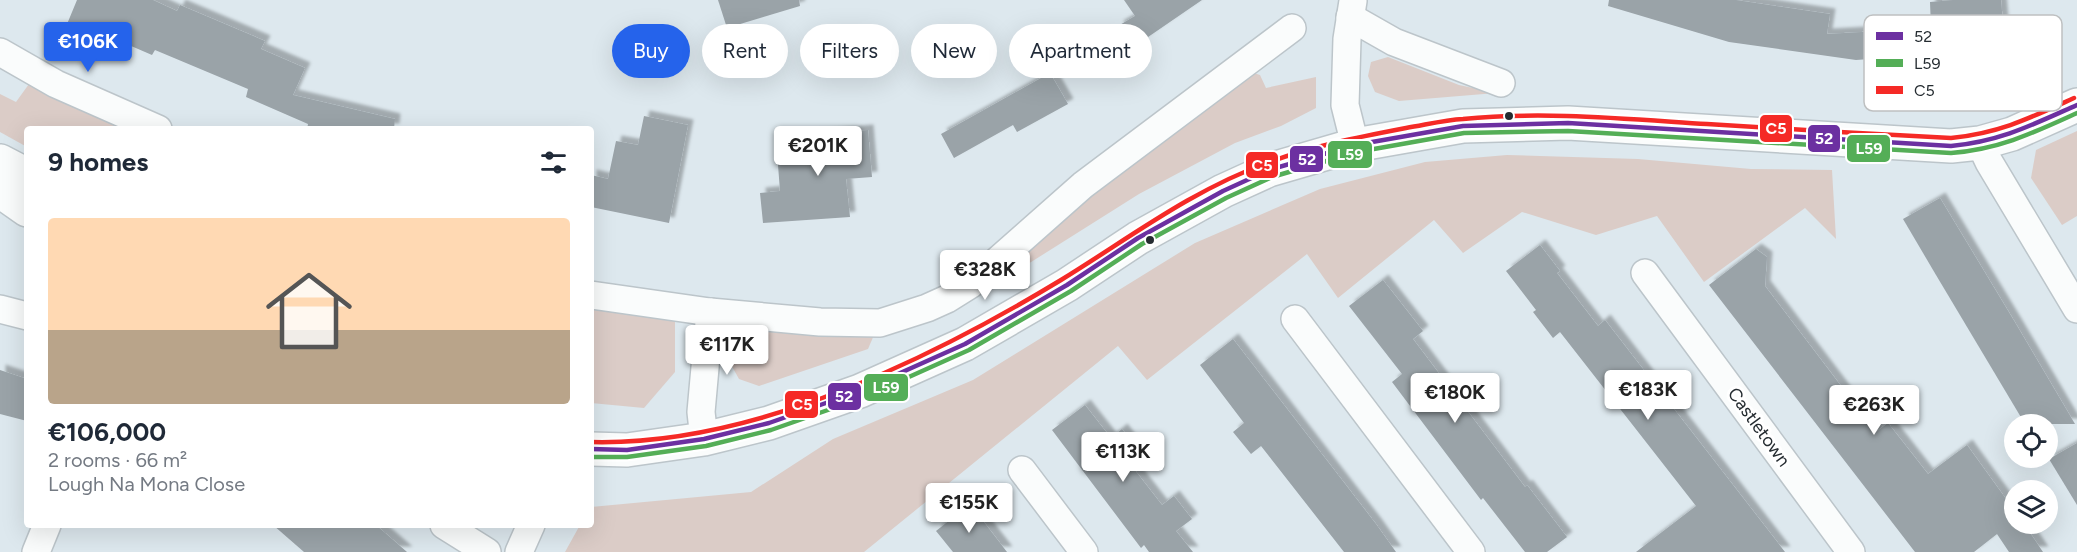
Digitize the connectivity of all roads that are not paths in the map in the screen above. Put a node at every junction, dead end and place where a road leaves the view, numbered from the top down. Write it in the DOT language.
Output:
graph roads {
  1 [pos="1352,8"];
  2 [pos="1292,28"];
  3 [pos="0,52"];
  4 [pos="1501,83"];
  5 [pos="2077,105"];
  6 [pos="151,126"];
  7 [pos="1980,143"];
  8 [pos="1355,145"];
  9 [pos="0,161"];
  10 [pos="24,173"];
  11 [pos="0,191"];
  12 [pos="0,200"];
  13 [pos="24,209"];
  14 [pos="24,210"];
  15 [pos="1645,273"];
  16 [pos="594,295"];
  17 [pos="0,309"];
  18 [pos="2077,309"];
  19 [pos="710,312"];
  20 [pos="24,315"];
  21 [pos="1295,319"];
  22 [pos="704,440"];
  23 [pos="594,449"];
  24 [pos="1022,470"];
  25 [pos="46,528"];
  26 [pos="449,528"];
  27 [pos="530,528"];
  28 [pos="36,552"];
  29 [pos="487,552"];
  30 [pos="519,552"];
  31 [pos="1084,552"];
  32 [pos="1471,552"];
  33 [pos="1851,552"];
  1 -- 4 [label="street"];
  1 -- 8 [label="street"];
  2 -- 19 [label="street"];
  3 -- 6 [label="street"];
  5 -- 7 [label="street"];
  7 -- 8 [label="street"];
  7 -- 18 [label="street"];
  8 -- 22 [label="street"];
  9 -- 10 [label="street"];
  11 -- 13 [label="street"];
  12 -- 14 [label="street"];
  15 -- 33 [label="street, Castletown"];
  16 -- 19 [label="street"];
  17 -- 20 [label="street"];
  19 -- 22 [label="street"];
  21 -- 32 [label="street"];
  22 -- 23 [label="street"];
  24 -- 31 [label="street"];
  25 -- 28 [label="street"];
  26 -- 29 [label="street"];
  27 -- 30 [label="street"];
}
